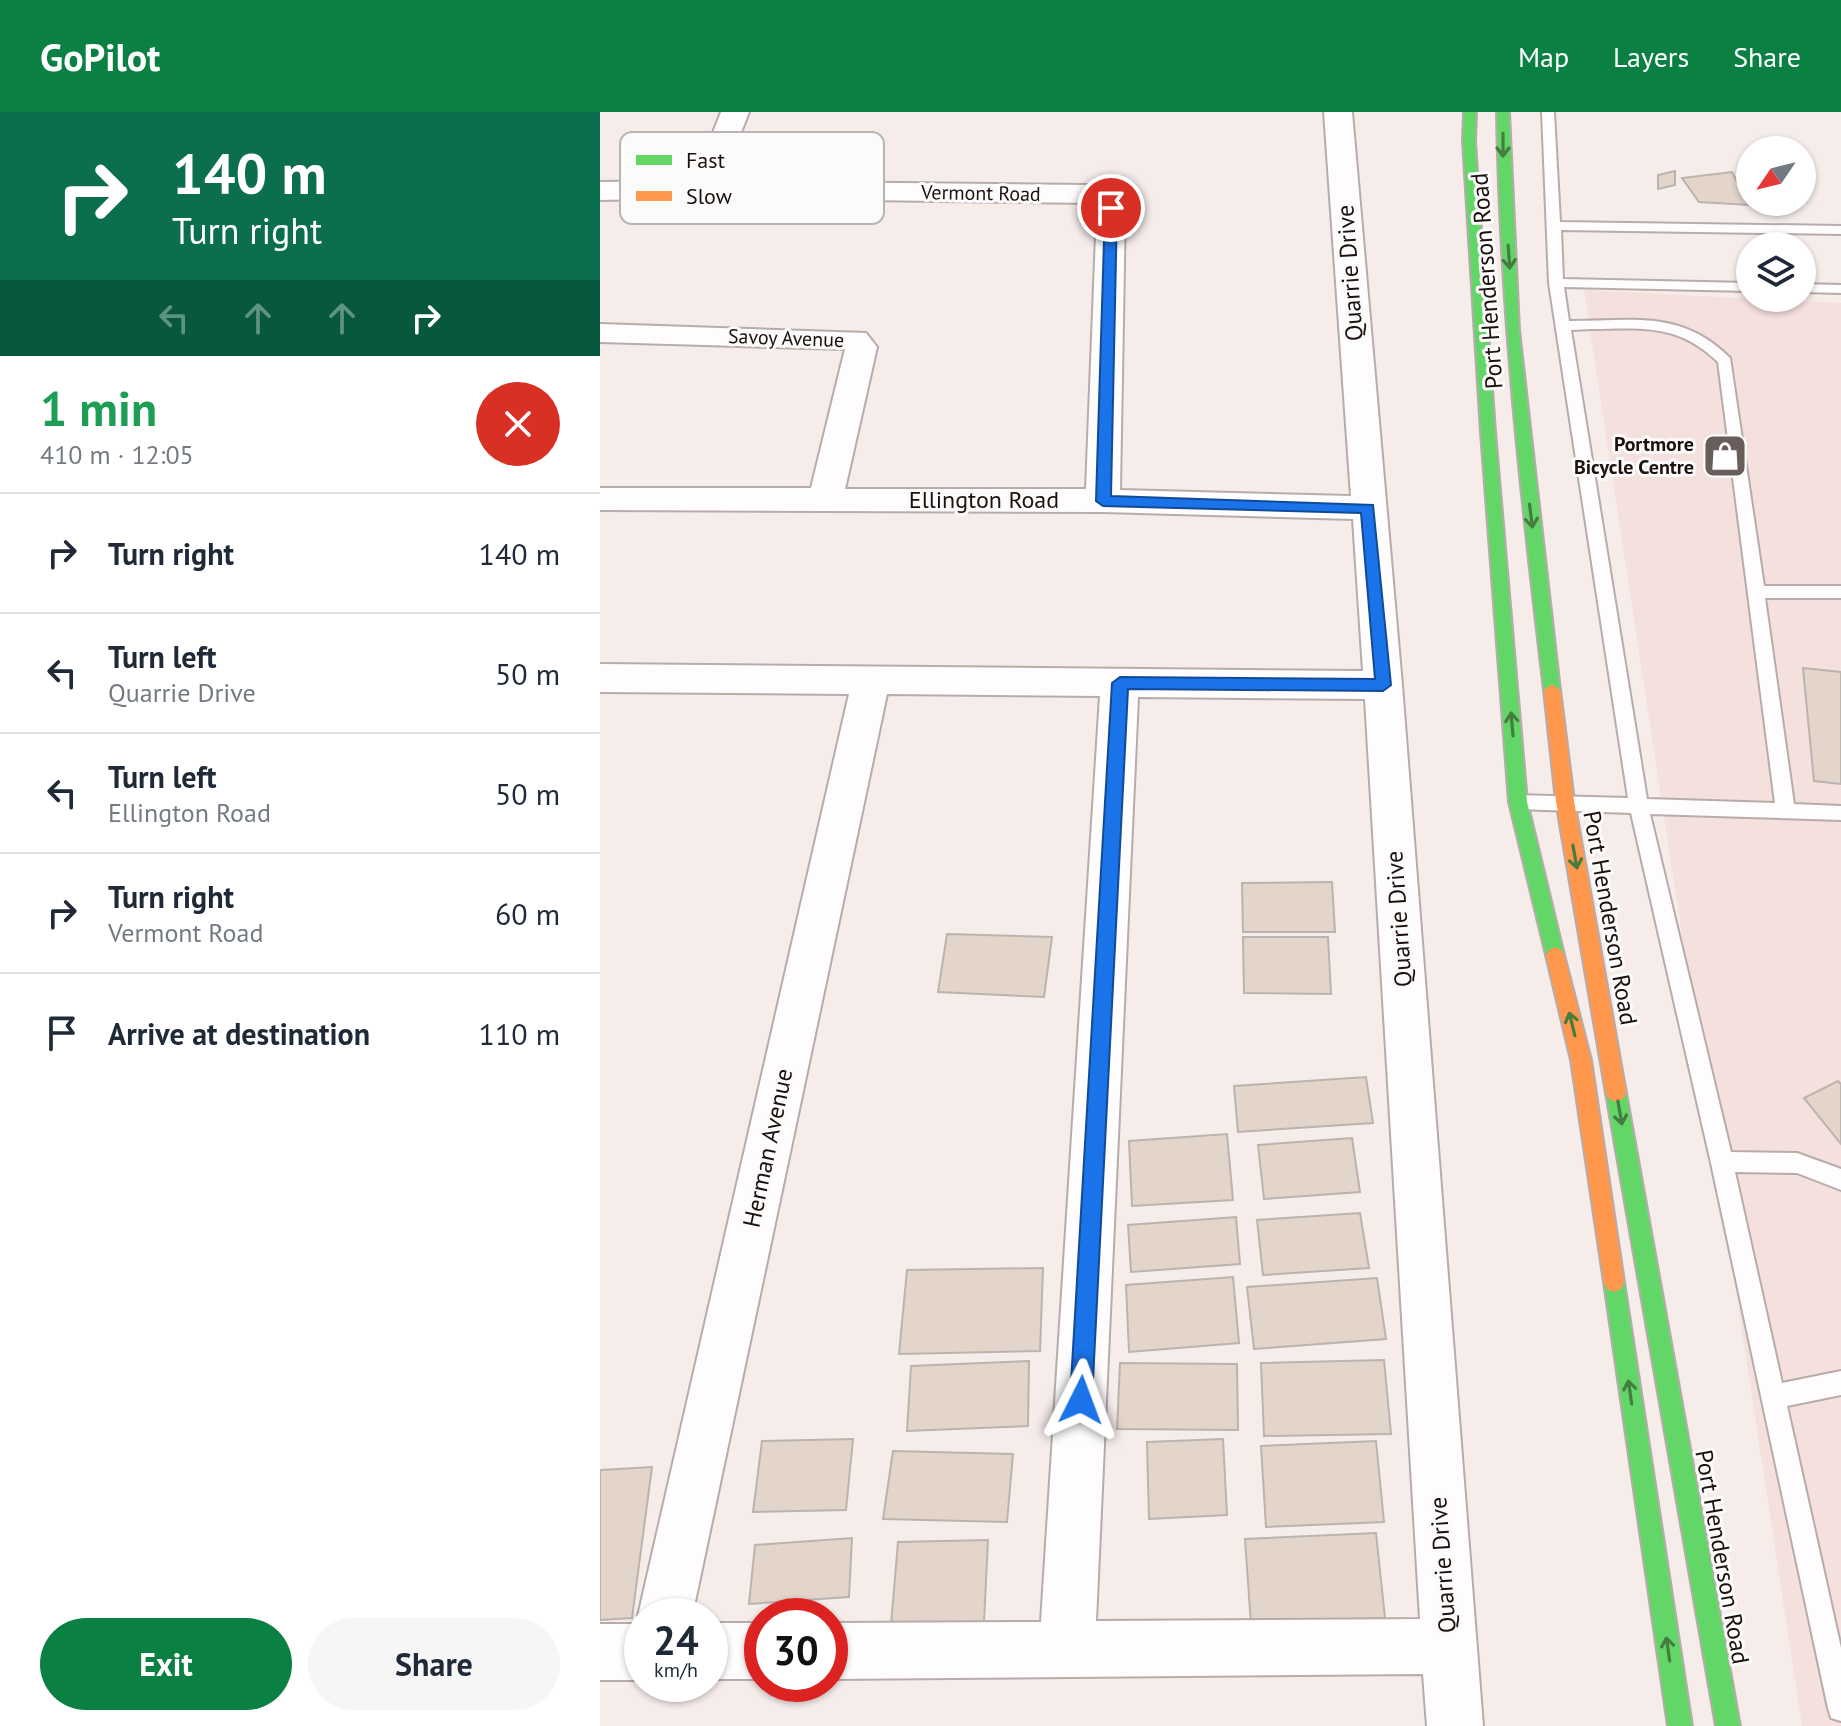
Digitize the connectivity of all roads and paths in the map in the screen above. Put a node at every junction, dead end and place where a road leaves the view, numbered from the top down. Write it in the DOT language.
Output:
graph roads {
  1 [pos="735,112"];
  2 [pos="1338,112"];
  3 [pos="1470,112"];
  4 [pos="1503,112"];
  5 [pos="1548,112"];
  6 [pos="1451,122"];
  7 [pos="727,132"];
  8 [pos="1469,142"];
  9 [pos="600,191"];
  10 [pos="620,191"];
  11 [pos="884,191"];
  12 [pos="1553,226"];
  13 [pos="1841,230"];
  14 [pos="1556,283"];
  15 [pos="1736,287"];
  16 [pos="1816,288"];
  17 [pos="1841,289"];
  18 [pos="1562,325"];
  19 [pos="600,333"];
  20 [pos="600,499"];
  21 [pos="826,499"];
  22 [pos="1103,501"];
  23 [pos="1368,508"];
  24 [pos="1755,592"];
  25 [pos="1841,592"];
  26 [pos="871,681"];
  27 [pos="1120,683"];
  28 [pos="1383,685"];
  29 [pos="604,690"];
  30 [pos="1565,801"];
  31 [pos="1518,802"];
  32 [pos="1638,804"];
  33 [pos="1785,810"];
  34 [pos="1841,813"];
  35 [pos="1722,1163"];
  36 [pos="1841,1180"];
  37 [pos="1841,1383"];
  38 [pos="1774,1397"];
  39 [pos="669,1598"];
  40 [pos="1449,1646"];
  41 [pos="1067,1649"];
  42 [pos="848,1651"];
  43 [pos="600,1652"];
  44 [pos="624,1652"];
  45 [pos="1841,1708"];
  46 [pos="1455,1726"];
  47 [pos="1680,1726"];
  48 [pos="1728,1726"];
  1 -- 7 [label="street"];
  2 -- 23 [label="street, Quarrie Drive"];
  3 -- 8 [label="main road, Port Henderson Road"];
  4 -- 30 [label="main road, Port Henderson Road, one-way"];
  5 -- 12 [label="lane"];
  6 -- 8 [label="main road"];
  31 -- 8 [label="main road, Port Henderson Road, one-way"];
  9 -- 10 [label="street, Vermont Road"];
  11 -- 22 [label="street, Vermont Road"];
  12 -- 13 [label="lane"];
  12 -- 14 [label="lane"];
  14 -- 15 [label="lane"];
  14 -- 18 [label="lane"];
  16 -- 17 [label="lane"];
  18 -- 24 [label="lane"];
  18 -- 32 [label="lane"];
  19 -- 21 [label="street, Savoy Avenue"];
  20 -- 21 [label="street, Ellington Road"];
  21 -- 22 [label="street, Ellington Road"];
  22 -- 23 [label="street, Ellington Road"];
  23 -- 28 [label="street, Quarrie Drive"];
  24 -- 25 [label="lane"];
  24 -- 33 [label="lane"];
  26 -- 27 [label="street"];
  26 -- 29 [label="street"];
  26 -- 39 [label="street, Herman Avenue"];
  27 -- 28 [label="street"];
  27 -- 41 [label="street"];
  28 -- 40 [label="street, Quarrie Drive"];
  30 -- 31 [label="lane"];
  30 -- 32 [label="lane"];
  30 -- 48 [label="main road, Port Henderson Road, one-way"];
  47 -- 31 [label="main road, Port Henderson Road, one-way"];
  32 -- 33 [label="lane"];
  32 -- 35 [label="lane"];
  33 -- 34 [label="lane"];
  35 -- 36 [label="lane"];
  35 -- 38 [label="lane"];
  37 -- 38 [label="lane"];
  38 -- 45 [label="lane"];
  40 -- 41 [label="street"];
  40 -- 46 [label="street, Quarrie Drive"];
  41 -- 42 [label="street"];
  43 -- 44 [label="street"];
}
